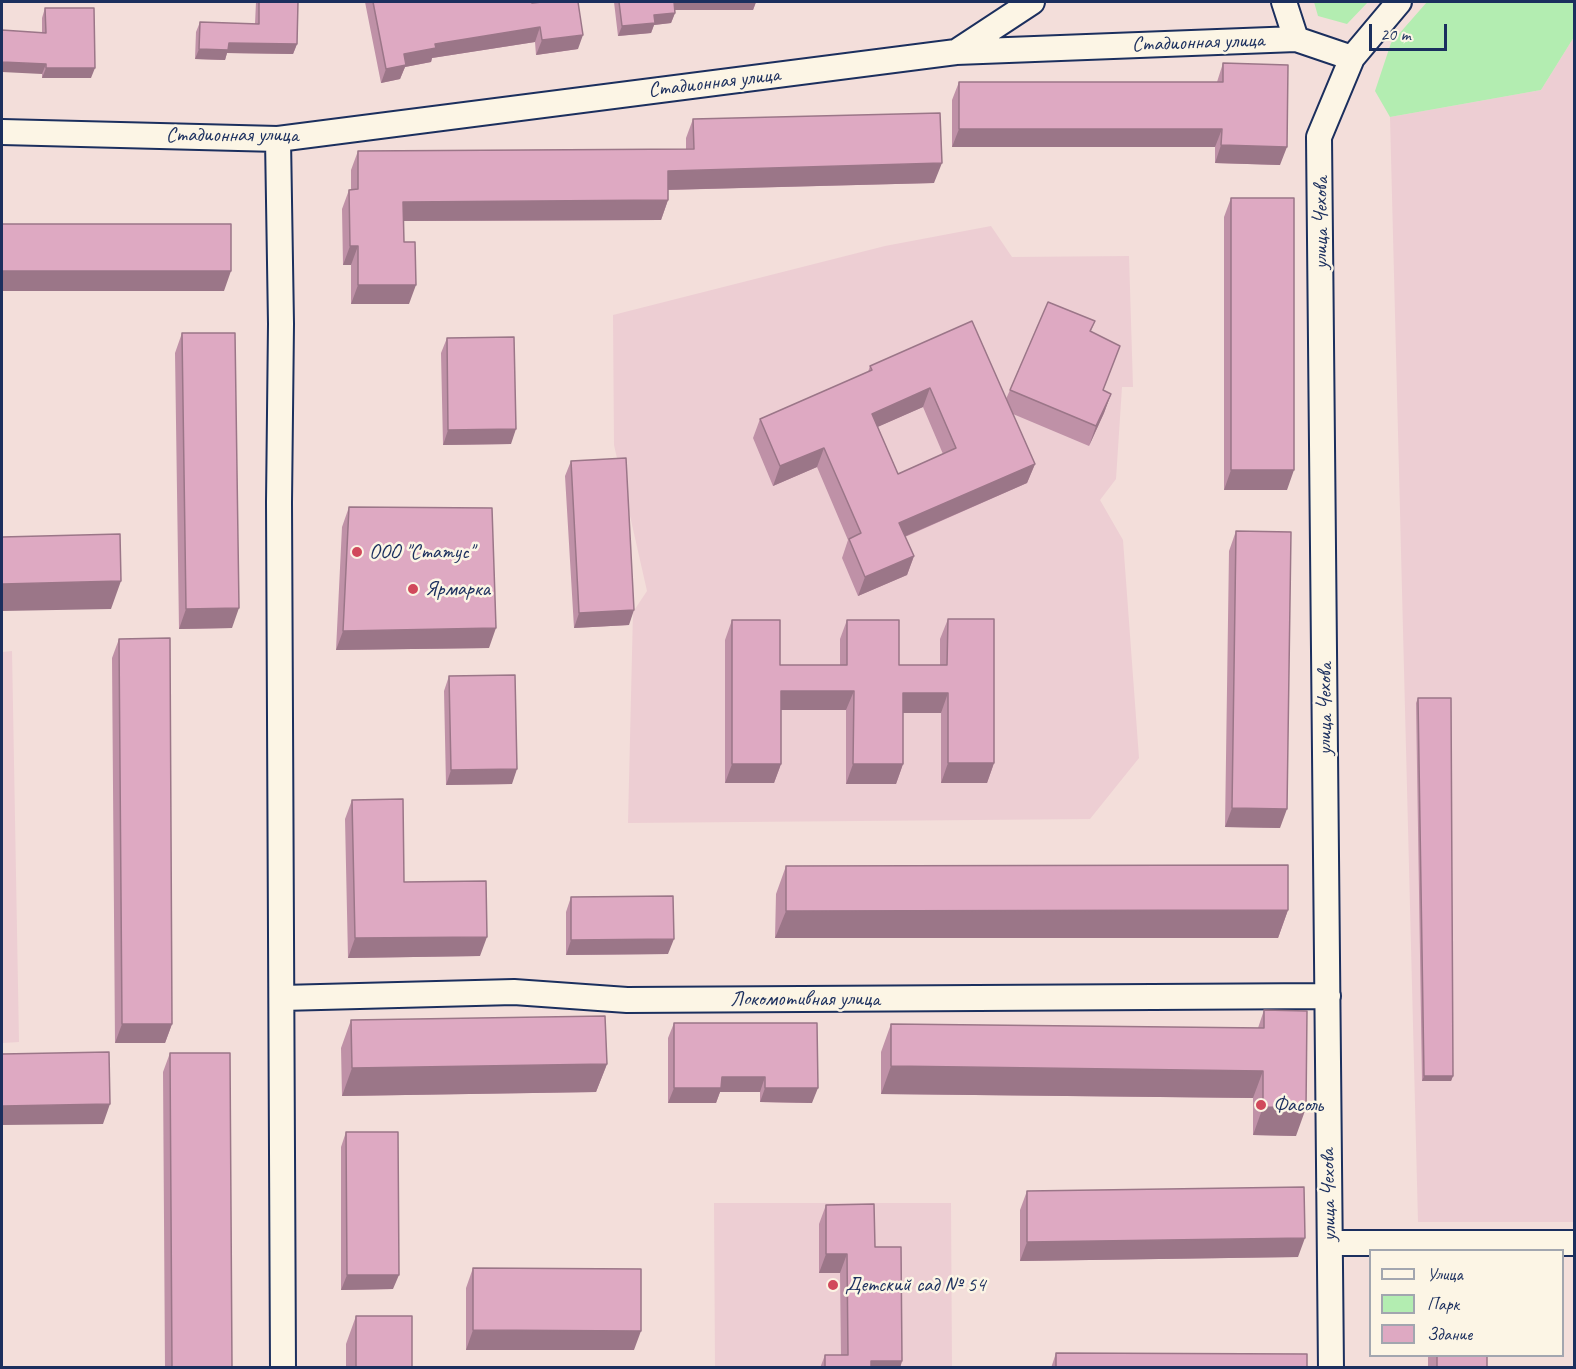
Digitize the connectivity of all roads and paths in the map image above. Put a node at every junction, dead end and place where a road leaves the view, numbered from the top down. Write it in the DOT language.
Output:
graph roads {
  1 [pos="1032,2"];
  2 [pos="1284,2"];
  3 [pos="1399,2"];
  4 [pos="1296,39"];
  5 [pos="956,52"];
  6 [pos="1352,58"];
  7 [pos="2,132"];
  8 [pos="278,139"];
  9 [pos="1328,996"];
  10 [pos="282,998"];
  11 [pos="1330,1243"];
  12 [pos="1575,1243"];
  13 [pos="283,1368"];
  14 [pos="1331,1368"];
  1 -- 5 [label="street"];
  2 -- 4 [label="street"];
  3 -- 6 [label="street"];
  4 -- 5 [label="street, Стадионная улица"];
  4 -- 6 [label="street, Стадионная улица"];
  5 -- 8 [label="street, Стадионная улица"];
  6 -- 9 [label="street, улица Чехова"];
  7 -- 8 [label="street, Стадионная улица"];
  8 -- 10 [label="street"];
  9 -- 10 [label="street, Локомотивная улица"];
  9 -- 11 [label="street, улица Чехова"];
  10 -- 13 [label="street"];
  11 -- 12 [label="street"];
  11 -- 14 [label="street, улица Чехова"];
}
